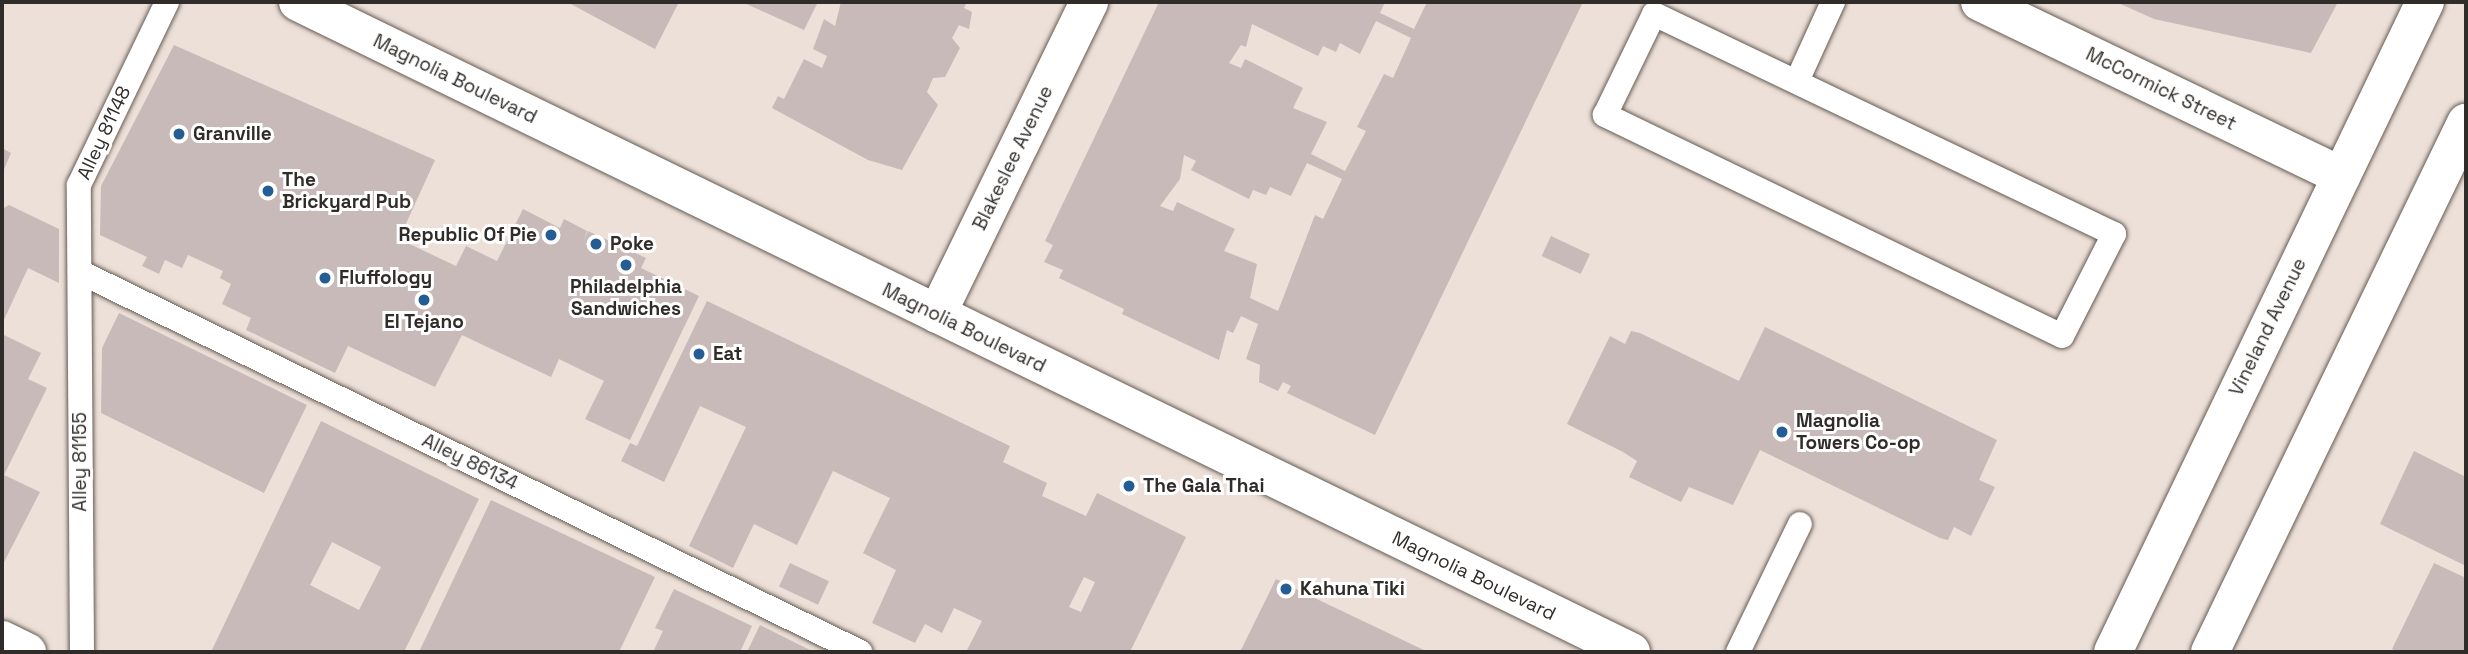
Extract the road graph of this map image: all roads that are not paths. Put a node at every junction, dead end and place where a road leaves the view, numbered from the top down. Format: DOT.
graph roads {
  1 [pos="167,2"];
  2 [pos="298,2"];
  3 [pos="1088,2"];
  4 [pos="1833,2"];
  5 [pos="1980,2"];
  6 [pos="2425,2"];
  7 [pos="1797,81"];
  8 [pos="2466,122"];
  9 [pos="2341,176"];
  10 [pos="80,272"];
  11 [pos="937,314"];
  12 [pos="1800,524"];
  13 [pos="2,640"];
  14 [pos="27,652"];
  15 [pos="82,652"];
  16 [pos="860,652"];
  17 [pos="1631,652"];
  18 [pos="1738,652"];
  19 [pos="2113,652"];
  20 [pos="2210,652"];
  1 -- 10 [label="lane, Alley 81148"];
  2 -- 11 [label="main road, Magnolia Boulevard"];
  3 -- 11 [label="main road, Blakeslee Avenue"];
  4 -- 7 [label="lane"];
  5 -- 9 [label="main road, McCormick Street"];
  6 -- 9 [label="main road, Vineland Avenue"];
  7 -- 7 [label="lane"];
  8 -- 20 [label="main road"];
  9 -- 19 [label="main road, Vineland Avenue"];
  10 -- 15 [label="lane, Alley 81155"];
  10 -- 16 [label="lane, Alley 86134"];
  11 -- 17 [label="main road, Magnolia Boulevard"];
  12 -- 18 [label="lane"];
  13 -- 14 [label="main road"];
}
